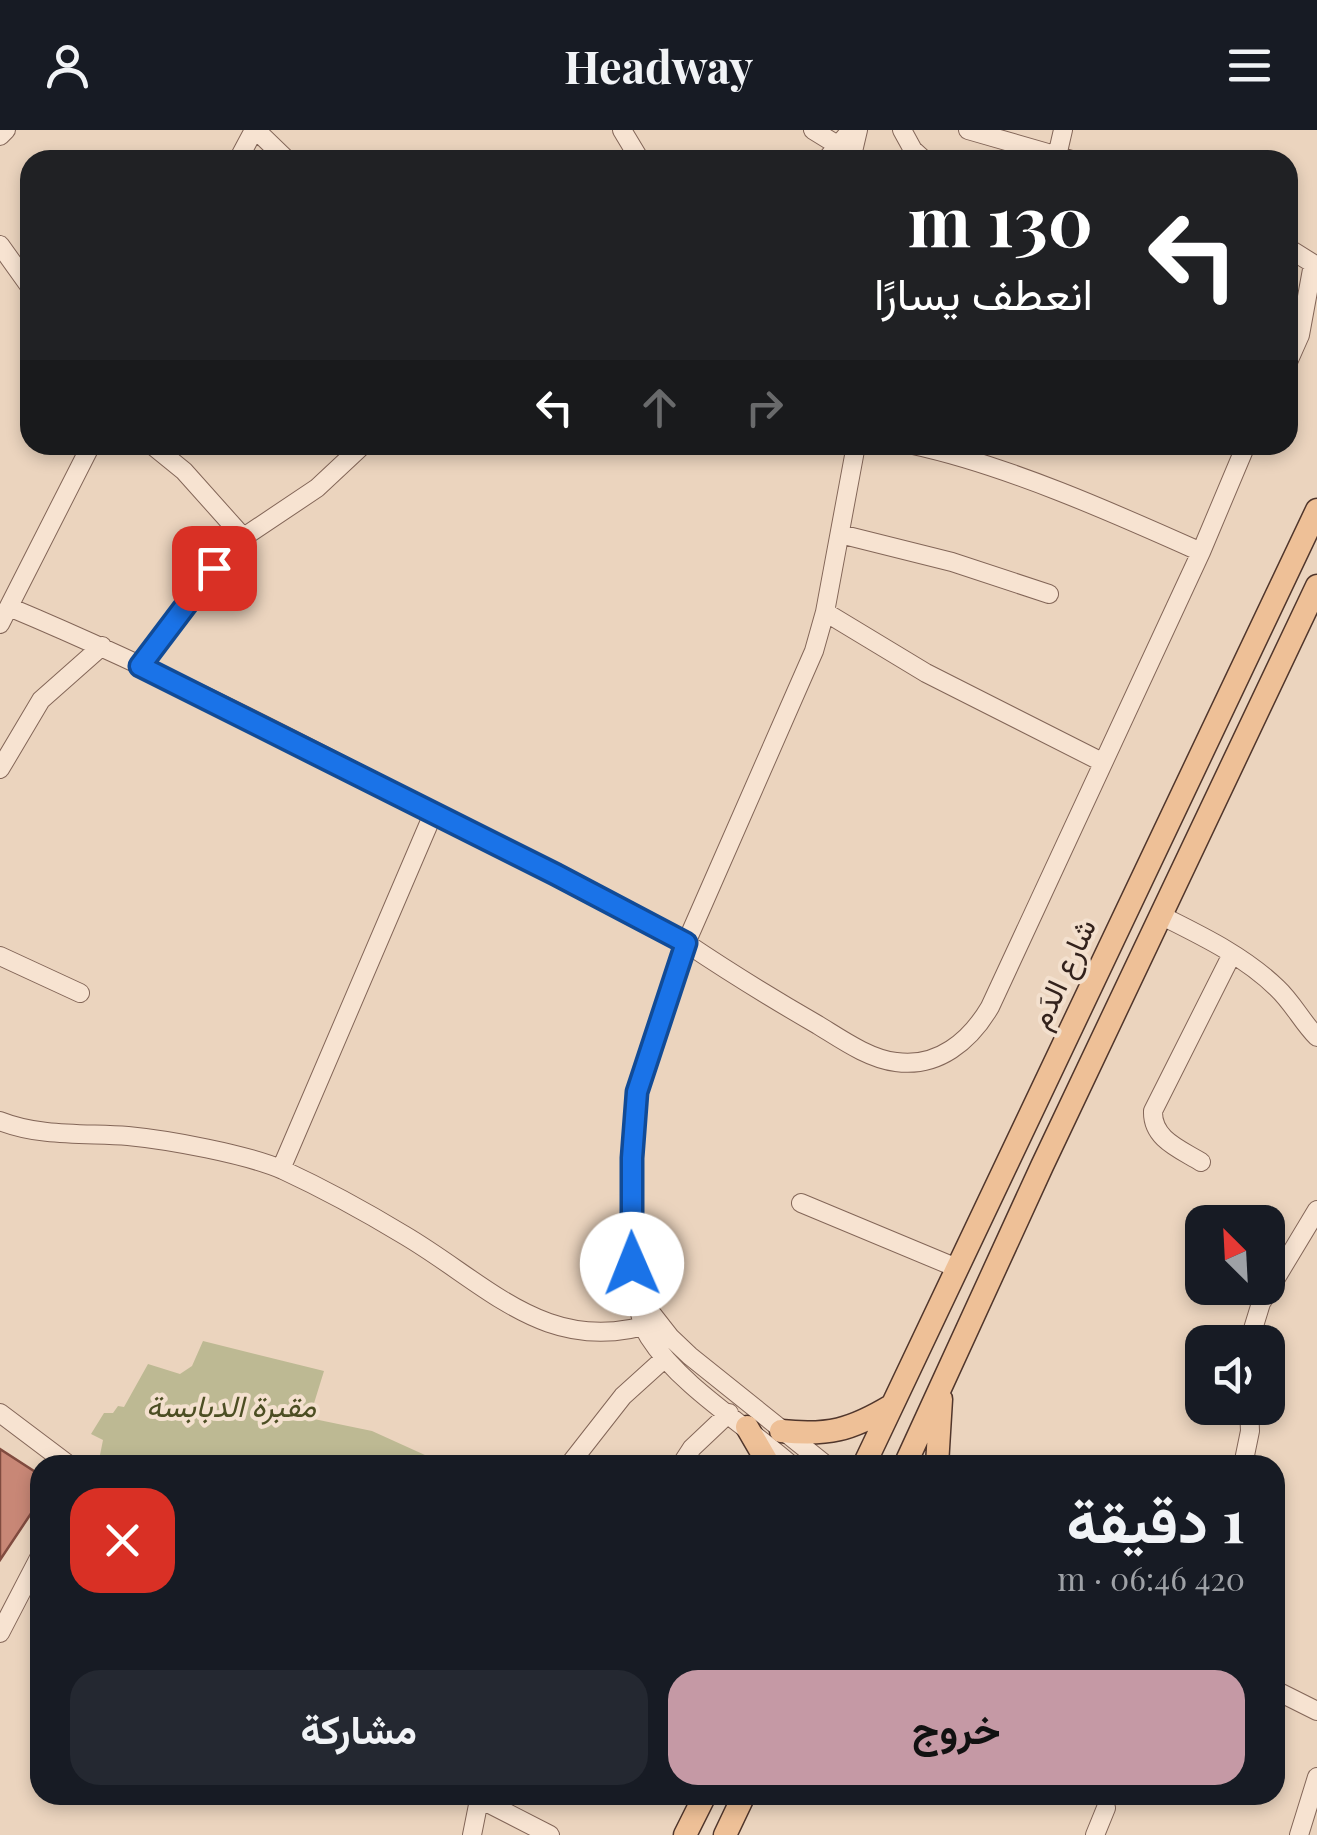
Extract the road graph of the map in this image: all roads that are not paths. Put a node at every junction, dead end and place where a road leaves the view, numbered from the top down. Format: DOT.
graph roads {
  1 [pos="6,130"];
  2 [pos="255,130"];
  3 [pos="814,130"];
  4 [pos="968,130"];
  5 [pos="0,136"];
  6 [pos="998,139"];
  7 [pos="276,150"];
  8 [pos="834,150"];
  9 [pos="997,150"];
  10 [pos="1037,150"];
  11 [pos="0,246"];
  12 [pos="1315,265"];
  13 [pos="20,273"];
  14 [pos="1298,340"];
  15 [pos="86,455"];
  16 [pos="164,455"];
  17 [pos="352,455"];
  18 [pos="854,455"];
  19 [pos="958,455"];
  20 [pos="1242,455"];
  21 [pos="1317,510"];
  22 [pos="840,534"];
  23 [pos="243,536"];
  24 [pos="1201,552"];
  25 [pos="1317,586"];
  26 [pos="1049,594"];
  27 [pos="825,612"];
  28 [pos="4,615"];
  29 [pos="102,646"];
  30 [pos="140,666"];
  31 [pos="1102,762"];
  32 [pos="0,769"];
  33 [pos="433,814"];
  34 [pos="1162,916"];
  35 [pos="686,943"];
  36 [pos="1232,954"];
  37 [pos="0,956"];
  38 [pos="80,993"];
  39 [pos="1317,1037"];
  40 [pos="0,1121"];
  41 [pos="1202,1162"];
  42 [pos="281,1169"];
  43 [pos="801,1202"];
  44 [pos="1317,1210"];
  45 [pos="956,1268"];
  46 [pos="650,1325"];
  47 [pos="1254,1325"];
  48 [pos="665,1358"];
  49 [pos="942,1381"];
  50 [pos="891,1406"];
  51 [pos="0,1413"];
  52 [pos="738,1420"];
  53 [pos="1250,1425"];
  54 [pos="781,1431"];
  55 [pos="56,1455"];
  56 [pos="577,1455"];
  57 [pos="687,1455"];
  58 [pos="761,1455"];
  59 [pos="779,1455"];
  60 [pos="813,1455"];
  61 [pos="869,1455"];
  62 [pos="909,1455"];
  63 [pos="938,1455"];
  64 [pos="1245,1455"];
  65 [pos="30,1575"];
  66 [pos="0,1632"];
  67 [pos="1285,1695"];
  68 [pos="1317,1710"];
  69 [pos="1317,1777"];
  70 [pos="477,1805"];
  71 [pos="495,1805"];
  72 [pos="700,1805"];
  73 [pos="739,1805"];
  74 [pos="1106,1808"];
  75 [pos="472,1835"];
  76 [pos="550,1835"];
  77 [pos="685,1835"];
  78 [pos="725,1835"];
  79 [pos="1096,1835"];
  80 [pos="1299,1835"];
  1 -- 5 [label="street"];
  2 -- 7 [label="street"];
  3 -- 8 [label="street"];
  4 -- 6 [label="street"];
  6 -- 9 [label="street"];
  6 -- 10 [label="street"];
  11 -- 13 [label="street"];
  12 -- 14 [label="street"];
  15 -- 28 [label="street"];
  16 -- 23 [label="street"];
  17 -- 23 [label="street"];
  18 -- 22 [label="street"];
  19 -- 24 [label="street"];
  20 -- 24 [label="street"];
  21 -- 45 [label="main road, شارع الدَم"];
  22 -- 26 [label="street"];
  22 -- 27 [label="street"];
  23 -- 30 [label="street"];
  24 -- 31 [label="street"];
  25 -- 34 [label="main road"];
  27 -- 31 [label="street"];
  27 -- 35 [label="street"];
  28 -- 29 [label="street"];
  29 -- 30 [label="street"];
  29 -- 32 [label="street"];
  30 -- 33 [label="street"];
  31 -- 35 [label="street"];
  33 -- 35 [label="street"];
  33 -- 42 [label="street"];
  34 -- 36 [label="street"];
  34 -- 49 [label="main road"];
  35 -- 46 [label="street"];
  36 -- 39 [label="street"];
  36 -- 41 [label="street"];
  37 -- 38 [label="street"];
  40 -- 42 [label="street"];
  42 -- 46 [label="street"];
  43 -- 45 [label="street"];
  44 -- 47 [label="street"];
  45 -- 50 [label="main road, شارع الدَم"];
  46 -- 48 [label="street"];
  46 -- 54 [label="street"];
  48 -- 52 [label="street"];
  48 -- 56 [label="street"];
  49 -- 62 [label="main road"];
  49 -- 63 [label="main road"];
  50 -- 54 [label="main road"];
  50 -- 61 [label="main road, شارع الدَم"];
  51 -- 55 [label="street"];
  52 -- 57 [label="street"];
  52 -- 58 [label="main road"];
  52 -- 59 [label="street"];
  53 -- 64 [label="street"];
  54 -- 60 [label="street"];
  65 -- 66 [label="street"];
  67 -- 68 [label="street"];
  69 -- 80 [label="street"];
  70 -- 75 [label="street"];
  71 -- 76 [label="street"];
  72 -- 77 [label="main road"];
  73 -- 78 [label="main road"];
  74 -- 79 [label="street"];
}
